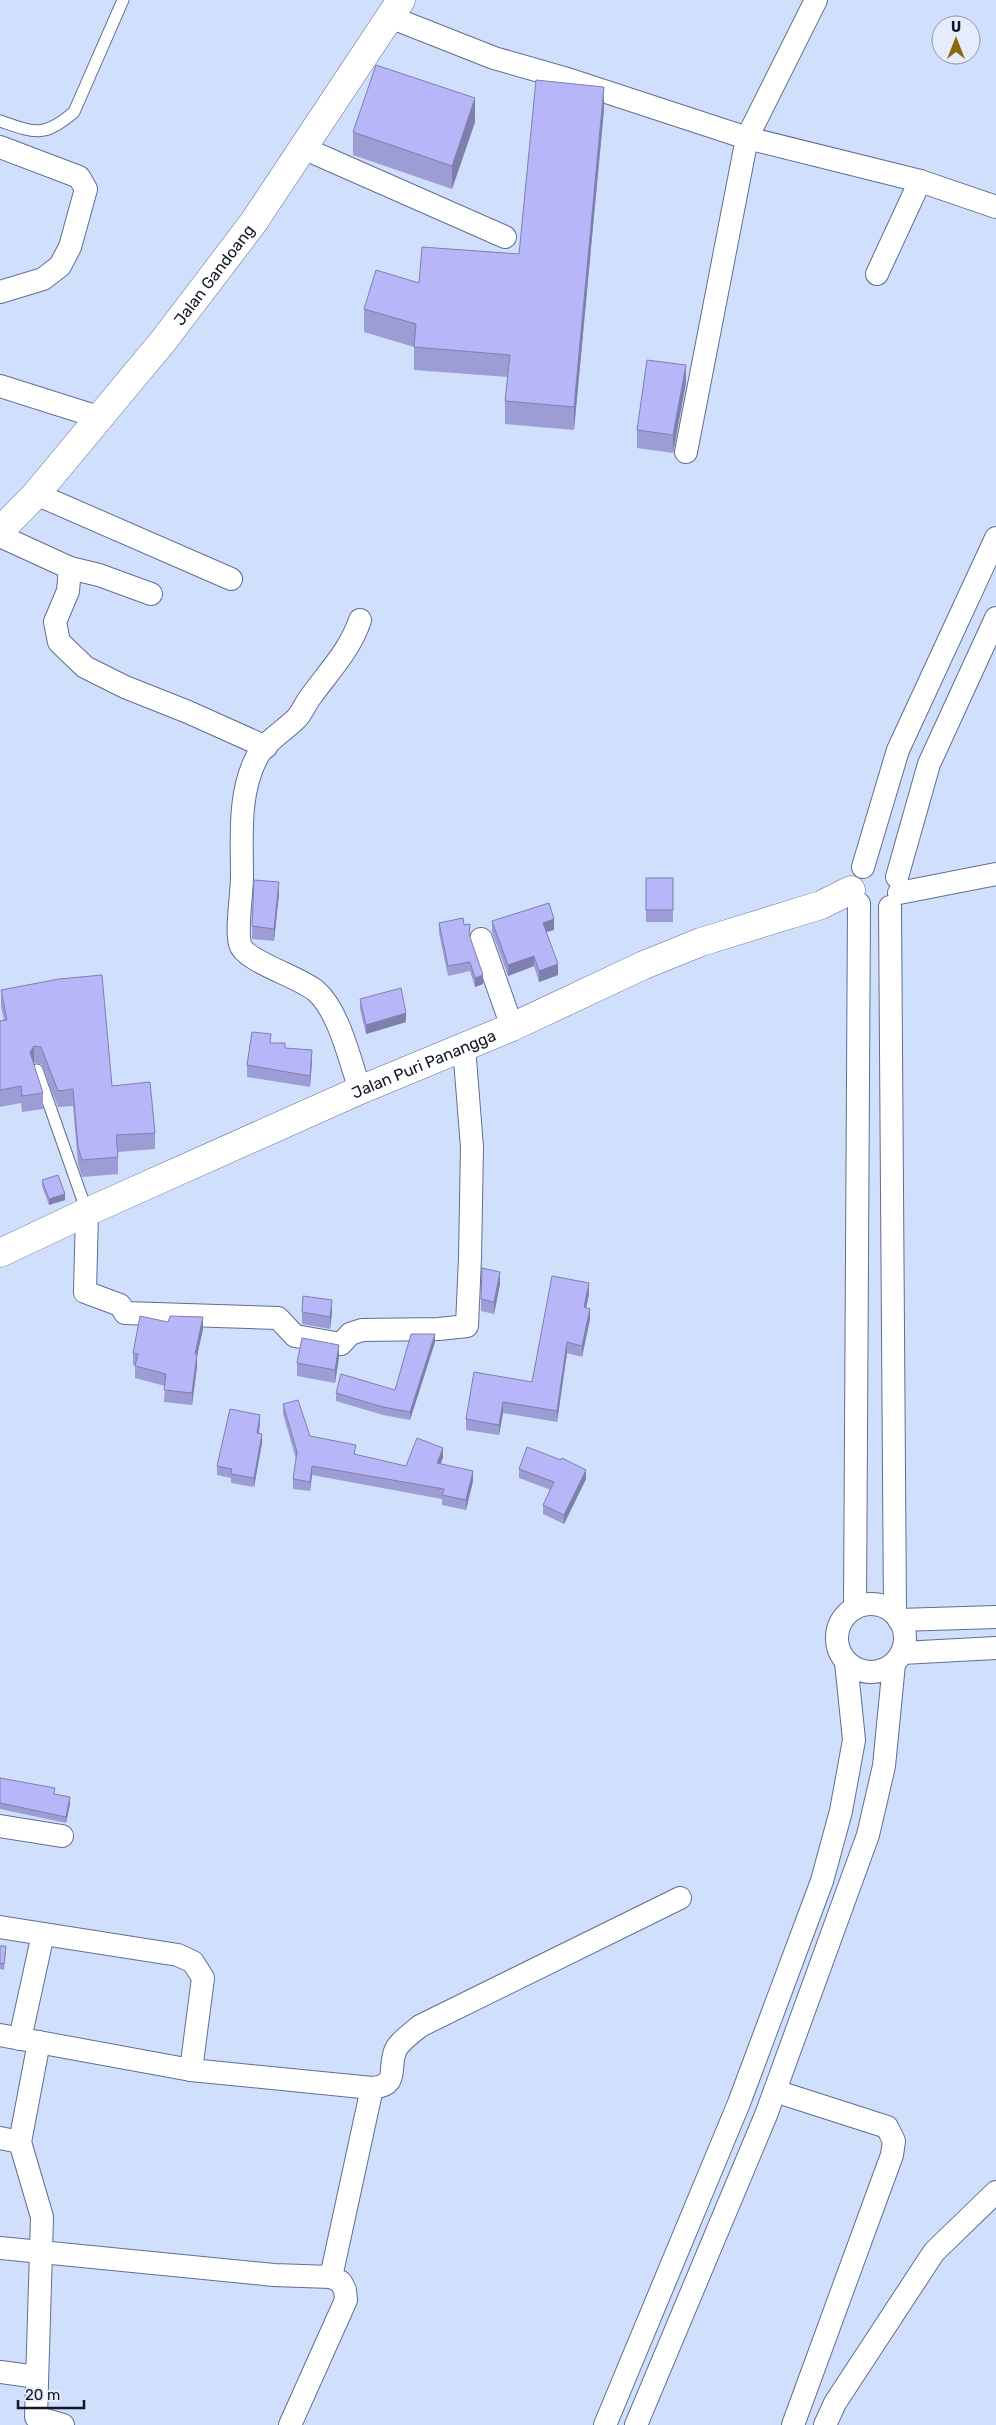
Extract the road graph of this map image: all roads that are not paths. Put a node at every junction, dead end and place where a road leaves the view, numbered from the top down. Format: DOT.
graph roads {
  1 [pos="123,0"];
  2 [pos="816,0"];
  3 [pos="396,9"];
  4 [pos="0,120"];
  5 [pos="747,138"];
  6 [pos="0,147"];
  7 [pos="303,148"];
  8 [pos="920,181"];
  9 [pos="996,207"];
  10 [pos="505,237"];
  11 [pos="877,274"];
  12 [pos="0,292"];
  13 [pos="0,386"];
  14 [pos="98,417"];
  15 [pos="686,452"];
  16 [pos="36,494"];
  17 [pos="0,531"];
  18 [pos="0,536"];
  19 [pos="996,538"];
  20 [pos="70,568"];
  21 [pos="230,579"];
  22 [pos="151,594"];
  23 [pos="996,618"];
  24 [pos="360,620"];
  25 [pos="266,748"];
  26 [pos="996,874"];
  27 [pos="858,887"];
  28 [pos="895,892"];
  29 [pos="481,939"];
  30 [pos="512,1027"];
  31 [pos="464,1047"];
  32 [pos="37,1070"];
  33 [pos="360,1090"];
  34 [pos="87,1212"];
  35 [pos="0,1253"];
  36 [pos="854,1608"];
  37 [pos="897,1617"];
  38 [pos="996,1617"];
  39 [pos="996,1648"];
  40 [pos="898,1658"];
  41 [pos="846,1662"];
  42 [pos="0,1826"];
  43 [pos="62,1836"];
  44 [pos="680,1898"];
  45 [pos="0,1927"];
  46 [pos="43,1934"];
  47 [pos="20,2039"];
  48 [pos="191,2070"];
  49 [pos="372,2088"];
  50 [pos="775,2091"];
  51 [pos="738,2103"];
  52 [pos="766,2115"];
  53 [pos="10,2140"];
  54 [pos="996,2192"];
  55 [pos="0,2248"];
  56 [pos="42,2251"];
  57 [pos="330,2278"];
  58 [pos="0,2372"];
  59 [pos="37,2377"];
  60 [pos="35,2421"];
  61 [pos="63,2425"];
  62 [pos="290,2425"];
  63 [pos="605,2425"];
  64 [pos="636,2425"];
  65 [pos="793,2425"];
  66 [pos="826,2425"];
  1 -- 4 [label="lane"];
  2 -- 5 [label="street"];
  3 -- 5 [label="street"];
  3 -- 7 [label="street, Jalan Gandoang"];
  5 -- 8 [label="street"];
  5 -- 15 [label="street"];
  6 -- 12 [label="street"];
  7 -- 10 [label="street"];
  7 -- 14 [label="street, Jalan Gandoang"];
  8 -- 9 [label="street"];
  8 -- 11 [label="street"];
  13 -- 14 [label="street"];
  14 -- 16 [label="street, Jalan Gandoang"];
  16 -- 17 [label="street, Jalan Gandoang"];
  16 -- 21 [label="street"];
  18 -- 20 [label="street"];
  19 -- 27 [label="street"];
  20 -- 22 [label="street"];
  20 -- 25 [label="street"];
  23 -- 28 [label="street"];
  24 -- 25 [label="street"];
  25 -- 33 [label="street"];
  26 -- 28 [label="street"];
  27 -- 28 [label="street"];
  27 -- 28 [label="street"];
  27 -- 30 [label="street, Jalan Puri Panangga"];
  27 -- 36 [label="street"];
  28 -- 37 [label="street"];
  29 -- 30 [label="street"];
  30 -- 31 [label="street, Jalan Puri Panangga"];
  31 -- 33 [label="street, Jalan Puri Panangga"];
  31 -- 34 [label="street"];
  32 -- 34 [label="lane"];
  33 -- 34 [label="street, Jalan Puri Panangga"];
  34 -- 35 [label="street, Jalan Puri Panangga"];
  36 -- 37 [label="street"];
  36 -- 41 [label="street"];
  37 -- 38 [label="street"];
  37 -- 40 [label="street"];
  39 -- 40 [label="street"];
  40 -- 41 [label="street"];
  40 -- 50 [label="street"];
  41 -- 51 [label="street"];
  42 -- 43 [label="street"];
  44 -- 49 [label="street"];
  45 -- 46 [label="street"];
  46 -- 47 [label="street"];
  46 -- 48 [label="street"];
  47 -- 48 [label="street"];
  47 -- 53 [label="street"];
  48 -- 49 [label="street"];
  49 -- 57 [label="street"];
  50 -- 52 [label="street"];
  50 -- 65 [label="street"];
  51 -- 52 [label="street"];
  51 -- 63 [label="street"];
  52 -- 64 [label="street"];
  53 -- 56 [label="street"];
  54 -- 66 [label="street"];
  55 -- 56 [label="street"];
  56 -- 57 [label="street"];
  56 -- 59 [label="street"];
  57 -- 62 [label="street"];
  58 -- 59 [label="street"];
  59 -- 60 [label="street"];
  60 -- 61 [label="street"];
}
